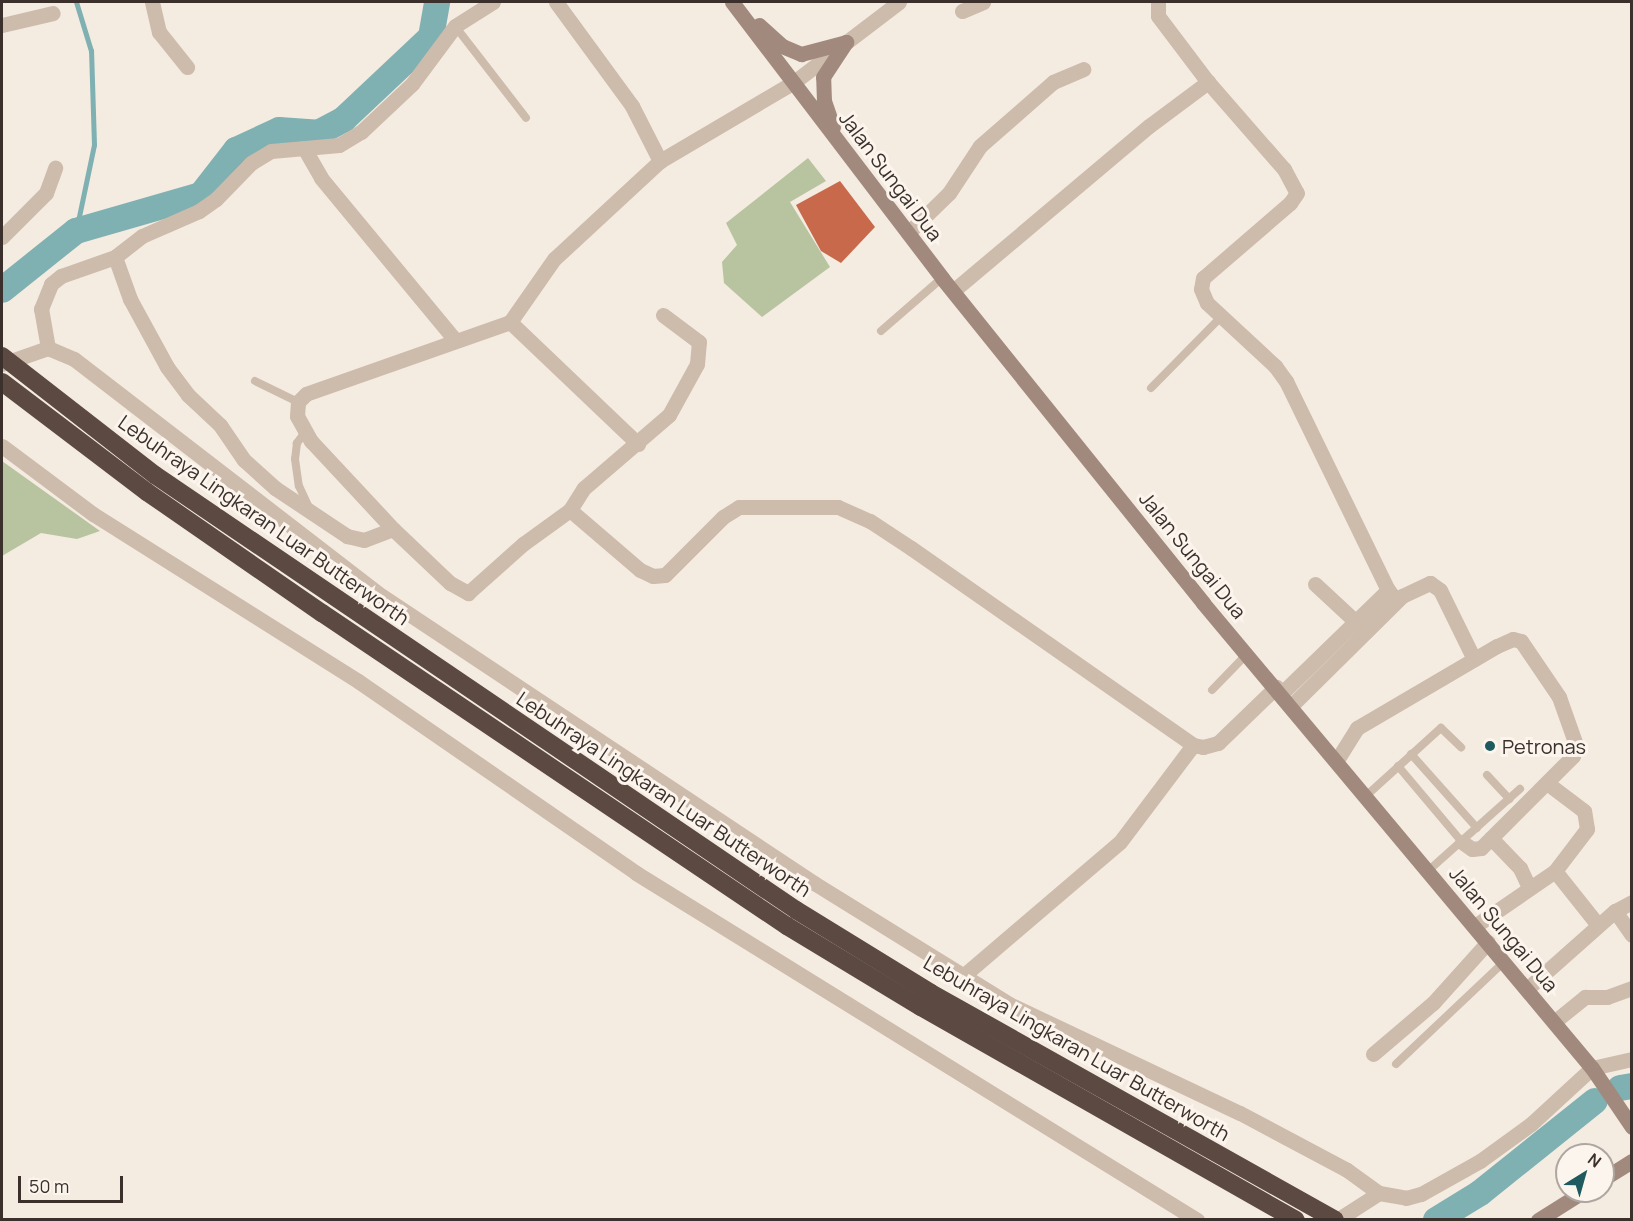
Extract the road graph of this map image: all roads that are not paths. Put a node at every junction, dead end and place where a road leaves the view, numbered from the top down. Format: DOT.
graph roads {
  1 [pos="152,2"];
  2 [pos="493,2"];
  3 [pos="556,2"];
  4 [pos="899,2"];
  5 [pos="983,2"];
  6 [pos="1158,2"];
  7 [pos="736,6"];
  8 [pos="962,11"];
  9 [pos="53,13"];
  10 [pos="2,25"];
  11 [pos="455,26"];
  12 [pos="846,42"];
  13 [pos="187,67"];
  14 [pos="1083,69"];
  15 [pos="794,82"];
  16 [pos="1208,82"];
  17 [pos="526,118"];
  18 [pos="838,141"];
  19 [pos="304,148"];
  20 [pos="660,161"];
  21 [pos="55,168"];
  22 [pos="908,233"];
  23 [pos="2,237"];
  24 [pos="115,257"];
  25 [pos="942,278"];
  26 [pos="953,291"];
  27 [pos="663,315"];
  28 [pos="1221,317"];
  29 [pos="510,322"];
  30 [pos="881,331"];
  31 [pos="455,340"];
  32 [pos="48,348"];
  33 [pos="2,356"];
  34 [pos="2,364"];
  35 [pos="255,381"];
  36 [pos="2,382"];
  37 [pos="1151,388"];
  38 [pos="298,402"];
  39 [pos="305,432"];
  40 [pos="638,444"];
  41 [pos="2,446"];
  42 [pos="570,510"];
  43 [pos="311,511"];
  44 [pos="393,529"];
  45 [pos="1315,584"];
  46 [pos="1392,595"];
  47 [pos="1355,621"];
  48 [pos="1247,654"];
  49 [pos="1474,659"];
  50 [pos="1212,690"];
  51 [pos="1283,695"];
  52 [pos="1193,745"];
  53 [pos="1461,747"];
  54 [pos="1411,754"];
  55 [pos="1337,760"];
  56 [pos="1398,766"];
  57 [pos="1487,775"];
  58 [pos="1547,783"];
  59 [pos="1520,789"];
  60 [pos="1367,795"];
  61 [pos="1509,799"];
  62 [pos="1477,828"];
  63 [pos="1491,838"];
  64 [pos="1462,842"];
  65 [pos="1429,870"];
  66 [pos="1555,871"];
  67 [pos="1528,885"];
  68 [pos="1632,902"];
  69 [pos="1615,911"];
  70 [pos="791,918"];
  71 [pos="1598,925"];
  72 [pos="1474,926"];
  73 [pos="1632,935"];
  74 [pos="1488,942"];
  75 [pos="1504,962"];
  76 [pos="963,976"];
  77 [pos="1632,988"];
  78 [pos="1527,989"];
  79 [pos="1554,1022"];
  80 [pos="1373,1054"];
  81 [pos="1632,1059"];
  82 [pos="1396,1064"];
  83 [pos="1592,1068"];
  84 [pos="1632,1127"];
  85 [pos="1632,1161"];
  86 [pos="1615,1172"];
  87 [pos="1379,1193"];
  88 [pos="1565,1203"];
  89 [pos="1197,1220"];
  90 [pos="1296,1220"];
  91 [pos="1336,1220"];
  92 [pos="1538,1220"];
  1 -- 13 [label="street"];
  2 -- 11 [label="street"];
  3 -- 20 [label="street"];
  4 -- 12 [label="street"];
  5 -- 8 [label="street"];
  6 -- 16 [label="street"];
  7 -- 12 [label="main road"];
  7 -- 15 [label="main road, Jalan Sungai Dua"];
  9 -- 10 [label="street"];
  11 -- 17 [label="lane"];
  11 -- 19 [label="street"];
  12 -- 15 [label="street"];
  12 -- 18 [label="main road"];
  14 -- 22 [label="street"];
  15 -- 18 [label="main road, Jalan Sungai Dua"];
  15 -- 20 [label="street"];
  16 -- 26 [label="street"];
  16 -- 28 [label="street"];
  18 -- 22 [label="main road, Jalan Sungai Dua"];
  19 -- 24 [label="street"];
  19 -- 31 [label="street"];
  20 -- 29 [label="street"];
  21 -- 23 [label="street"];
  22 -- 25 [label="main road, Jalan Sungai Dua"];
  24 -- 32 [label="street"];
  24 -- 43 [label="street"];
  25 -- 26 [label="main road, Jalan Sungai Dua"];
  25 -- 30 [label="lane"];
  26 -- 48 [label="main road, Jalan Sungai Dua"];
  27 -- 40 [label="street"];
  28 -- 37 [label="lane"];
  28 -- 46 [label="street"];
  29 -- 31 [label="street"];
  29 -- 40 [label="street"];
  31 -- 38 [label="street"];
  32 -- 34 [label="street"];
  32 -- 76 [label="street"];
  33 -- 70 [label="highway, Lebuhraya Lingkaran Luar Butterworth, bridge"];
  35 -- 38 [label="lane"];
  36 -- 70 [label="highway, Lebuhraya Lingkaran Luar Butterworth"];
  38 -- 39 [label="street"];
  39 -- 43 [label="lane"];
  39 -- 44 [label="street"];
  40 -- 42 [label="street"];
  41 -- 89 [label="street"];
  42 -- 44 [label="street"];
  42 -- 52 [label="street"];
  43 -- 44 [label="street"];
  45 -- 47 [label="street"];
  46 -- 47 [label="street"];
  46 -- 49 [label="street"];
  46 -- 51 [label="street"];
  47 -- 51 [label="street"];
  48 -- 50 [label="lane"];
  48 -- 51 [label="main road, Jalan Sungai Dua"];
  49 -- 55 [label="street"];
  49 -- 58 [label="street"];
  51 -- 52 [label="street"];
  51 -- 55 [label="main road, Jalan Sungai Dua"];
  52 -- 76 [label="street"];
  53 -- 54 [label="lane"];
  54 -- 56 [label="lane"];
  54 -- 62 [label="lane"];
  55 -- 60 [label="main road, Jalan Sungai Dua"];
  56 -- 60 [label="lane"];
  56 -- 64 [label="lane"];
  57 -- 61 [label="lane"];
  58 -- 63 [label="street"];
  58 -- 66 [label="street"];
  59 -- 61 [label="lane"];
  60 -- 65 [label="main road, Jalan Sungai Dua"];
  61 -- 62 [label="lane"];
  62 -- 64 [label="lane"];
  63 -- 64 [label="street"];
  63 -- 67 [label="street"];
  64 -- 65 [label="lane"];
  65 -- 72 [label="main road, Jalan Sungai Dua"];
  66 -- 67 [label="street"];
  66 -- 71 [label="street"];
  67 -- 72 [label="street"];
  68 -- 69 [label="street"];
  69 -- 71 [label="street"];
  69 -- 73 [label="street"];
  70 -- 90 [label="highway, Lebuhraya Lingkaran Luar Butterworth"];
  70 -- 91 [label="highway, Lebuhraya Lingkaran Luar Butterworth"];
  71 -- 78 [label="street"];
  72 -- 74 [label="main road, Jalan Sungai Dua"];
  74 -- 75 [label="main road, Jalan Sungai Dua"];
  74 -- 80 [label="street"];
  75 -- 78 [label="main road, Jalan Sungai Dua"];
  75 -- 82 [label="lane"];
  76 -- 87 [label="street"];
  77 -- 79 [label="street"];
  78 -- 79 [label="main road, Jalan Sungai Dua"];
  79 -- 83 [label="main road, Jalan Sungai Dua"];
  81 -- 83 [label="street"];
  83 -- 84 [label="main road, Jalan Sungai Dua"];
  83 -- 87 [label="street"];
  85 -- 86 [label="main road"];
  87 -- 91 [label="street"];
  88 -- 92 [label="main road"];
}
